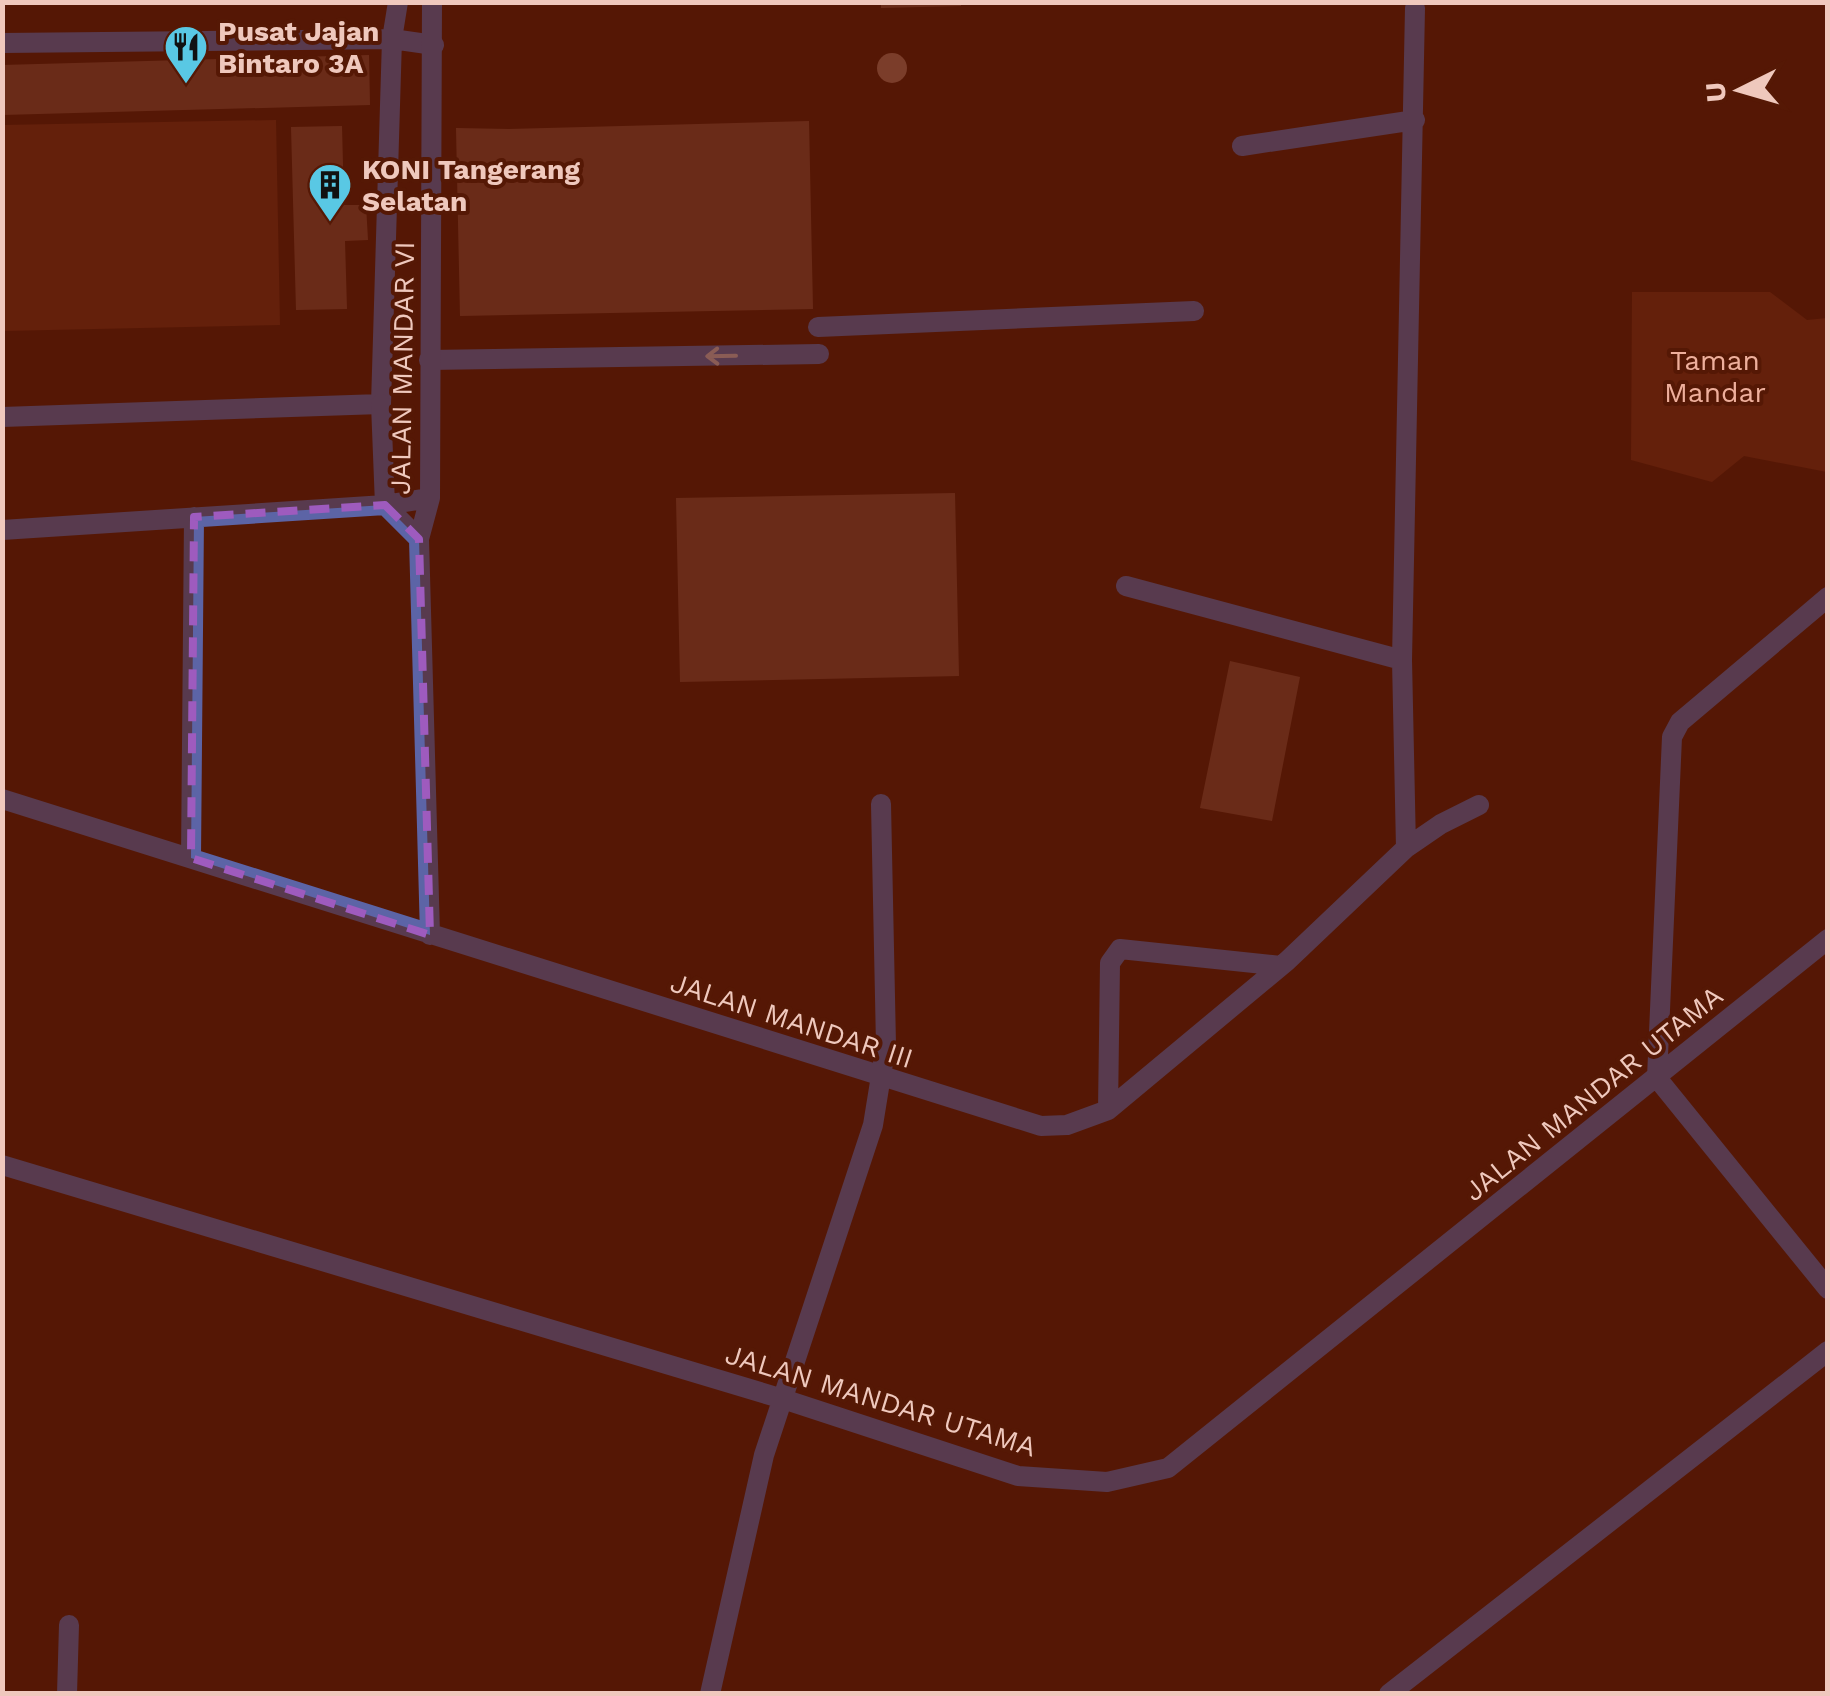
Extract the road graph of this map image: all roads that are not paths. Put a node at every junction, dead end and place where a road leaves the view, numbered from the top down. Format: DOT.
graph roads {
  1 [pos="398,2"];
  2 [pos="428,8"];
  3 [pos="1415,8"];
  4 [pos="392,39"];
  5 [pos="2,43"];
  6 [pos="434,45"];
  7 [pos="1414,120"];
  8 [pos="1242,146"];
  9 [pos="1194,311"];
  10 [pos="818,327"];
  11 [pos="819,354"];
  12 [pos="429,360"];
  13 [pos="381,404"];
  14 [pos="2,417"];
  15 [pos="430,498"];
  16 [pos="385,505"];
  17 [pos="194,518"];
  18 [pos="2,530"];
  19 [pos="419,539"];
  20 [pos="1126,586"];
  21 [pos="1828,597"];
  22 [pos="1402,660"];
  23 [pos="2,799"];
  24 [pos="880,804"];
  25 [pos="1479,806"];
  26 [pos="1406,848"];
  27 [pos="191,858"];
  28 [pos="430,935"];
  29 [pos="1828,939"];
  30 [pos="1282,966"];
  31 [pos="882,1078"];
  32 [pos="1658,1078"];
  33 [pos="1108,1110"];
  34 [pos="2,1165"];
  35 [pos="1828,1289"];
  36 [pos="1828,1351"];
  37 [pos="782,1399"];
  38 [pos="69,1625"];
  39 [pos="67,1694"];
  40 [pos="710,1694"];
  41 [pos="1389,1694"];
  1 -- 4 [label="street, JALAN MANDAR VI"];
  2 -- 6 [label="street, JALAN MANDAR VI"];
  3 -- 7 [label="street"];
  4 -- 5 [label="street"];
  4 -- 6 [label="street"];
  4 -- 13 [label="street, JALAN MANDAR VI"];
  6 -- 12 [label="street, JALAN MANDAR VI"];
  7 -- 8 [label="street"];
  7 -- 22 [label="street"];
  9 -- 10 [label="street"];
  11 -- 12 [label="street, one-way"];
  12 -- 15 [label="street, JALAN MANDAR VI"];
  13 -- 14 [label="street"];
  13 -- 16 [label="street, JALAN MANDAR VI"];
  15 -- 16 [label="street"];
  15 -- 19 [label="street, JALAN MANDAR VI"];
  16 -- 17 [label="street"];
  16 -- 19 [label="street, JALAN MANDAR VI"];
  17 -- 18 [label="street"];
  17 -- 27 [label="street"];
  19 -- 28 [label="street, JALAN MANDAR VI"];
  20 -- 22 [label="street"];
  21 -- 32 [label="street"];
  22 -- 26 [label="street"];
  23 -- 27 [label="street, JALAN MANDAR III"];
  24 -- 31 [label="street"];
  25 -- 26 [label="street, JALAN MANDAR III"];
  26 -- 30 [label="street, JALAN MANDAR III"];
  27 -- 28 [label="street, JALAN MANDAR III"];
  28 -- 31 [label="street, JALAN MANDAR III"];
  29 -- 32 [label="street, JALAN MANDAR UTAMA"];
  30 -- 33 [label="street, JALAN MANDAR III"];
  30 -- 33 [label="street"];
  31 -- 33 [label="street, JALAN MANDAR III"];
  31 -- 37 [label="street"];
  32 -- 35 [label="street"];
  32 -- 37 [label="street, JALAN MANDAR UTAMA"];
  34 -- 37 [label="street, JALAN MANDAR UTAMA"];
  36 -- 41 [label="street"];
  37 -- 40 [label="street"];
  38 -- 39 [label="street"];
}
